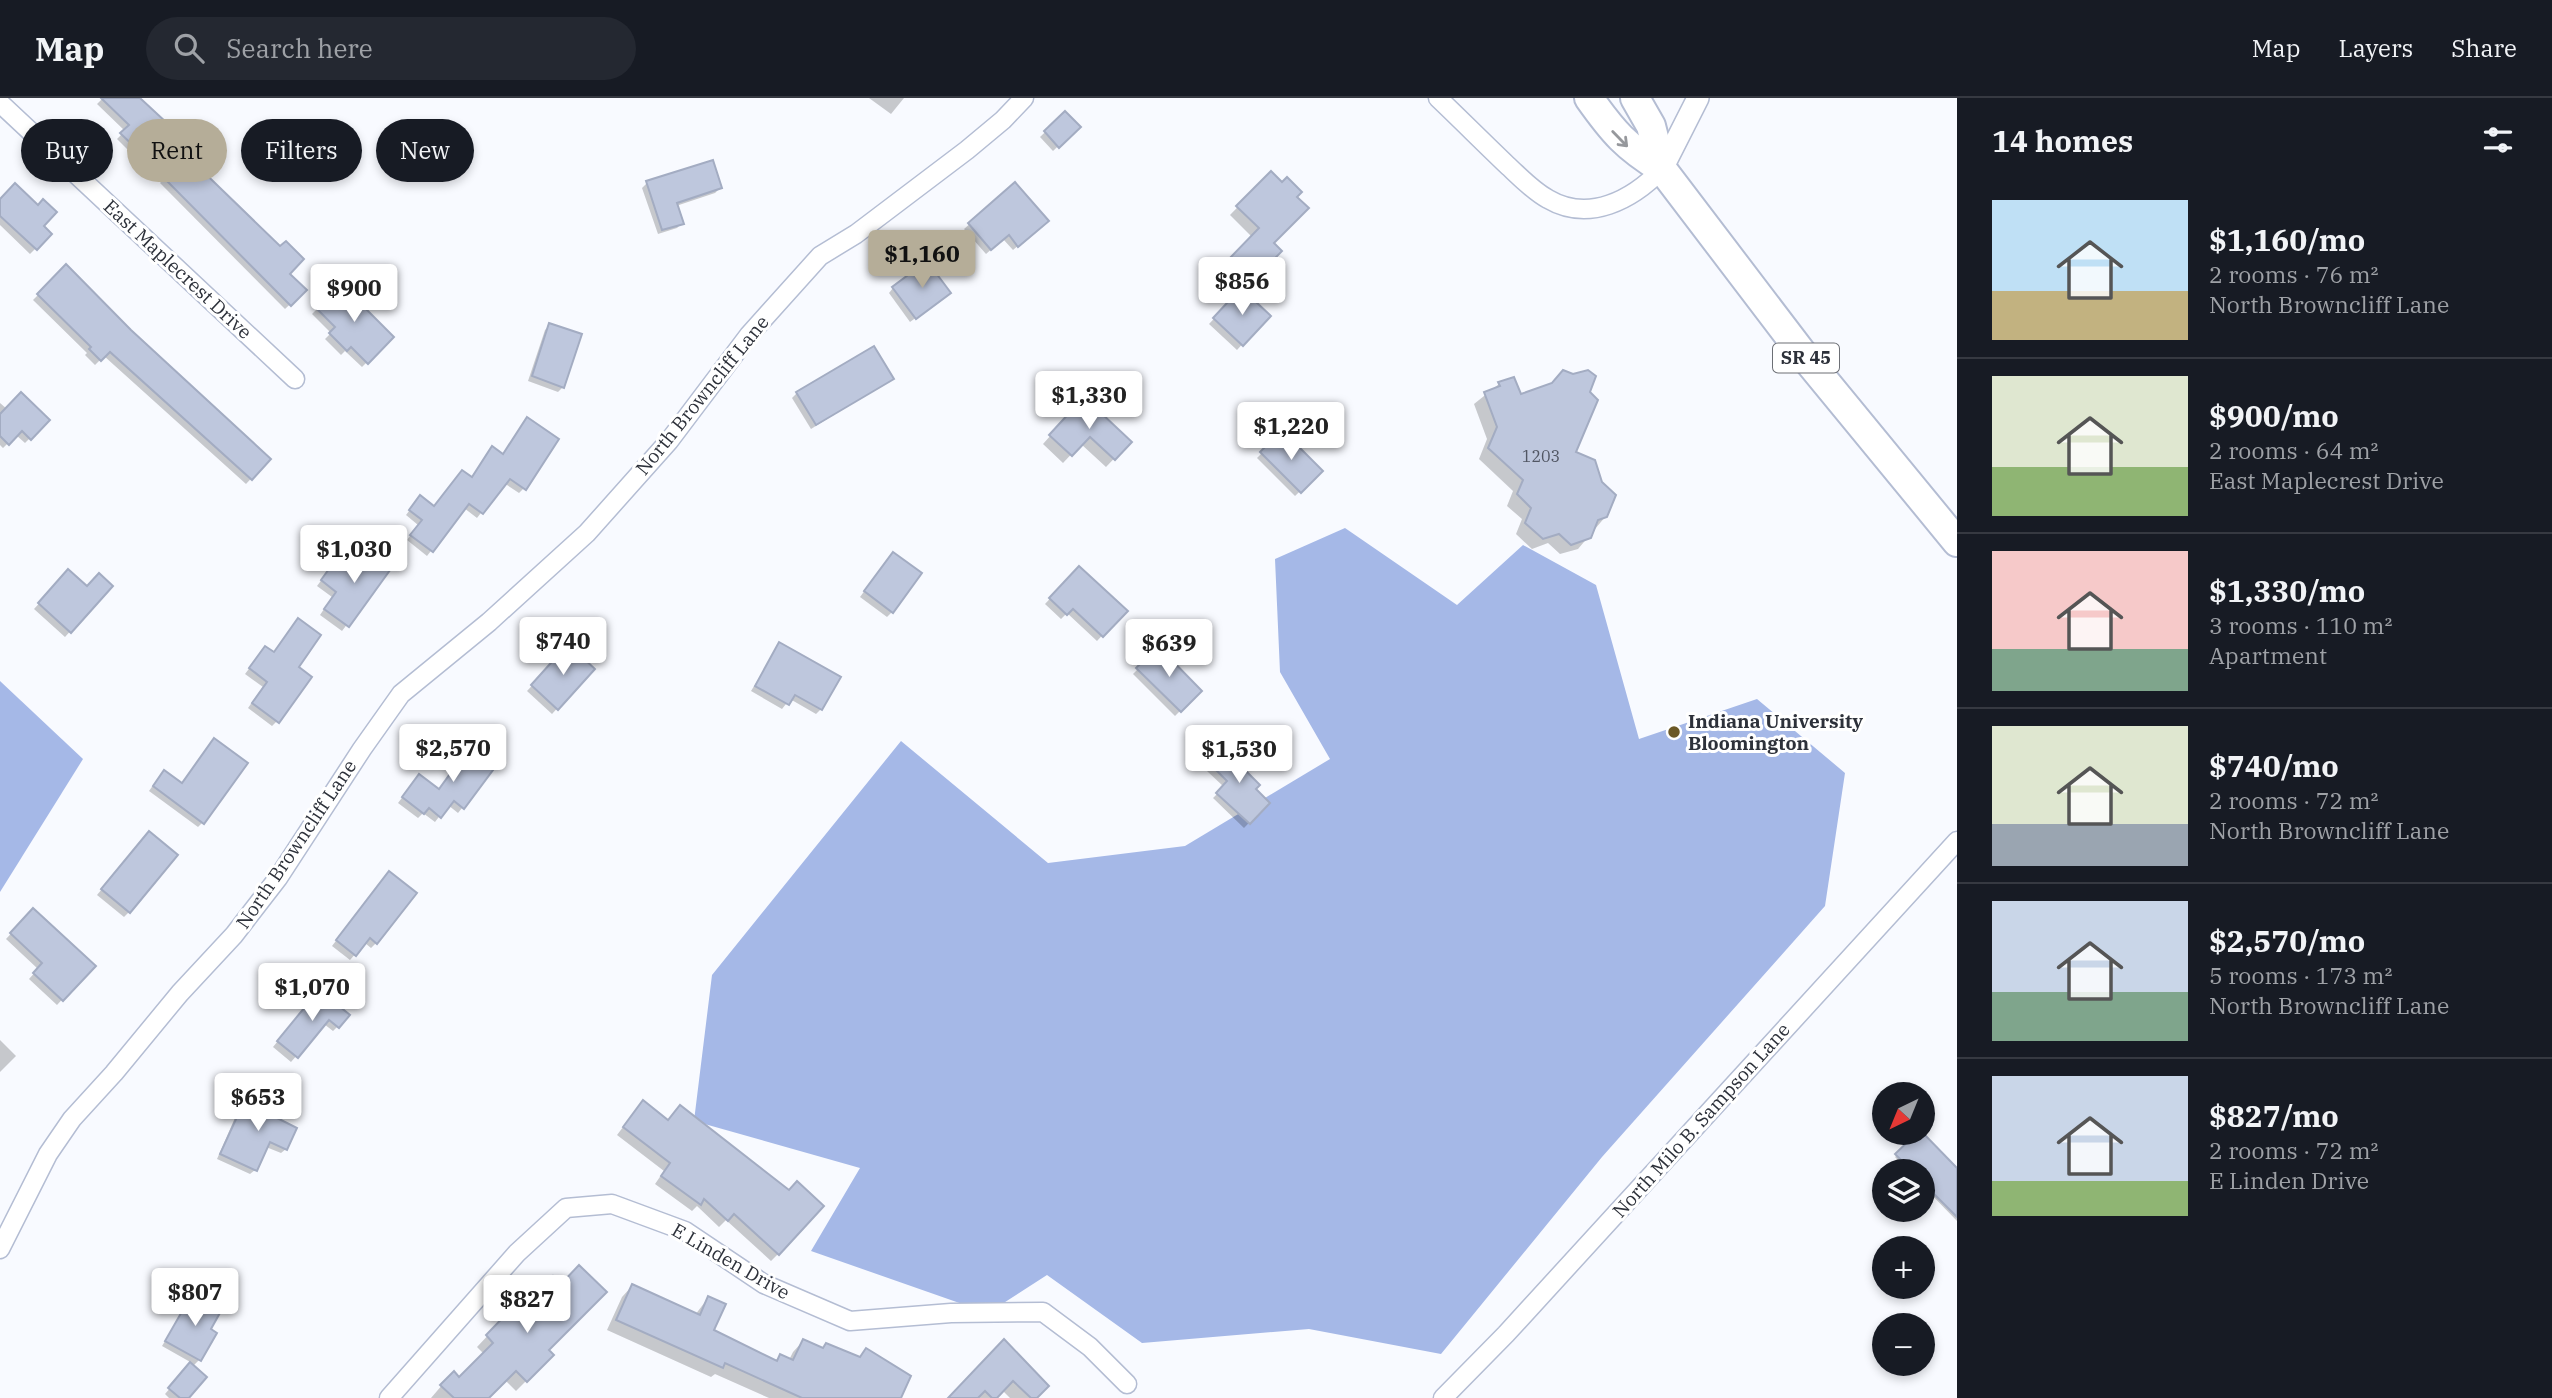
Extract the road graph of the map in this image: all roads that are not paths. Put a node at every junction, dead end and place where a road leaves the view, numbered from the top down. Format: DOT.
graph roads {
  1 [pos="1024,98"];
  2 [pos="1438,98"];
  3 [pos="1589,98"];
  4 [pos="1635,98"];
  5 [pos="1698,98"];
  6 [pos="0,103"];
  7 [pos="1662,169"];
  8 [pos="295,379"];
  9 [pos="1957,542"];
  10 [pos="1957,841"];
  11 [pos="0,1249"];
  12 [pos="1127,1384"];
  13 [pos="389,1398"];
  14 [pos="1443,1398"];
  1 -- 11 [label="street, North Browncliff Lane"];
  2 -- 7 [label="street"];
  3 -- 7 [label="highway, SR 45, one-way"];
  4 -- 7 [label="highway, SR 45"];
  5 -- 7 [label="street"];
  6 -- 8 [label="street, East Maplecrest Drive"];
  7 -- 9 [label="highway, SR 45"];
  10 -- 14 [label="street, North Milo B. Sampson Lane"];
  12 -- 13 [label="street, E Linden Drive"];
}
